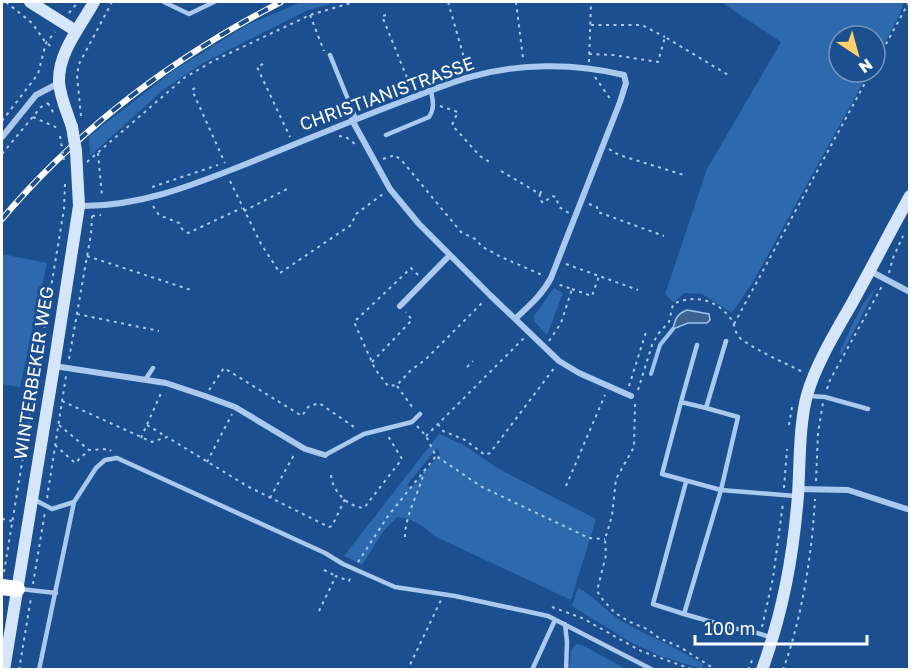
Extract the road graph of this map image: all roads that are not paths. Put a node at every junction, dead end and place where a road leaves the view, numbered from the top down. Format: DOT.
graph roads {
  1 [pos="30,2"];
  2 [pos="94,2"];
  3 [pos="164,2"];
  4 [pos="214,2"];
  5 [pos="76,31"];
  6 [pos="330,56"];
  7 [pos="59,83"];
  8 [pos="431,91"];
  9 [pos="354,120"];
  10 [pos="386,135"];
  11 [pos="2,137"];
  12 [pos="909,196"];
  13 [pos="79,206"];
  14 [pos="450,255"];
  15 [pos="870,270"];
  16 [pos="909,291"];
  17 [pos="400,306"];
  18 [pos="515,319"];
  19 [pos="726,341"];
  20 [pos="697,345"];
  21 [pos="54,366"];
  22 [pos="153,368"];
  23 [pos="145,380"];
  24 [pos="629,395"];
  25 [pos="807,396"];
  26 [pos="681,402"];
  27 [pos="706,408"];
  28 [pos="868,409"];
  29 [pos="420,414"];
  30 [pos="325,454"];
  31 [pos="686,482"];
  32 [pos="721,490"];
  33 [pos="798,493"];
  34 [pos="32,498"];
  35 [pos="74,502"];
  36 [pos="909,510"];
  37 [pos="9,588"];
  38 [pos="56,593"];
  39 [pos="684,614"];
  40 [pos="555,620"];
  41 [pos="565,624"];
  42 [pos="773,638"];
  43 [pos="3,669"];
  44 [pos="39,669"];
  45 [pos="532,669"];
  46 [pos="566,669"];
  47 [pos="652,669"];
  48 [pos="762,669"];
  1 -- 5 [label="street"];
  2 -- 5 [label="street"];
  3 -- 4 [label="lane"];
  5 -- 7 [label="street"];
  6 -- 9 [label="lane"];
  7 -- 11 [label="street"];
  7 -- 13 [label="street, WINTERBEKER WEG, bridge"];
  8 -- 9 [label="street, CHRISTIANISTRASSE"];
  8 -- 10 [label="lane"];
  8 -- 18 [label="street, CHRISTIANISTRASSE"];
  9 -- 13 [label="street, CHRISTIANISTRASSE"];
  9 -- 14 [label="street"];
  12 -- 15 [label="street"];
  13 -- 21 [label="street, WINTERBEKER WEG"];
  14 -- 17 [label="street"];
  14 -- 18 [label="street"];
  15 -- 16 [label="street"];
  15 -- 25 [label="street"];
  18 -- 24 [label="street"];
  19 -- 27 [label="lane"];
  20 -- 26 [label="lane"];
  21 -- 23 [label="street"];
  21 -- 34 [label="street, WINTERBEKER WEG"];
  22 -- 23 [label="lane"];
  23 -- 30 [label="street"];
  25 -- 28 [label="lane"];
  25 -- 33 [label="street"];
  26 -- 27 [label="lane"];
  26 -- 31 [label="lane"];
  27 -- 32 [label="lane"];
  29 -- 30 [label="lane"];
  31 -- 32 [label="lane"];
  31 -- 39 [label="lane"];
  32 -- 33 [label="lane"];
  32 -- 39 [label="lane"];
  33 -- 36 [label="street"];
  33 -- 42 [label="street"];
  34 -- 35 [label="lane"];
  34 -- 37 [label="street, WINTERBEKER WEG"];
  35 -- 38 [label="lane"];
  35 -- 40 [label="lane"];
  37 -- 38 [label="lane"];
  37 -- 43 [label="street, WINTERBEKER WEG"];
  38 -- 44 [label="lane"];
  39 -- 42 [label="lane"];
  40 -- 41 [label="lane"];
  40 -- 45 [label="lane"];
  41 -- 46 [label="lane"];
  41 -- 47 [label="lane"];
  42 -- 48 [label="street"];
}
